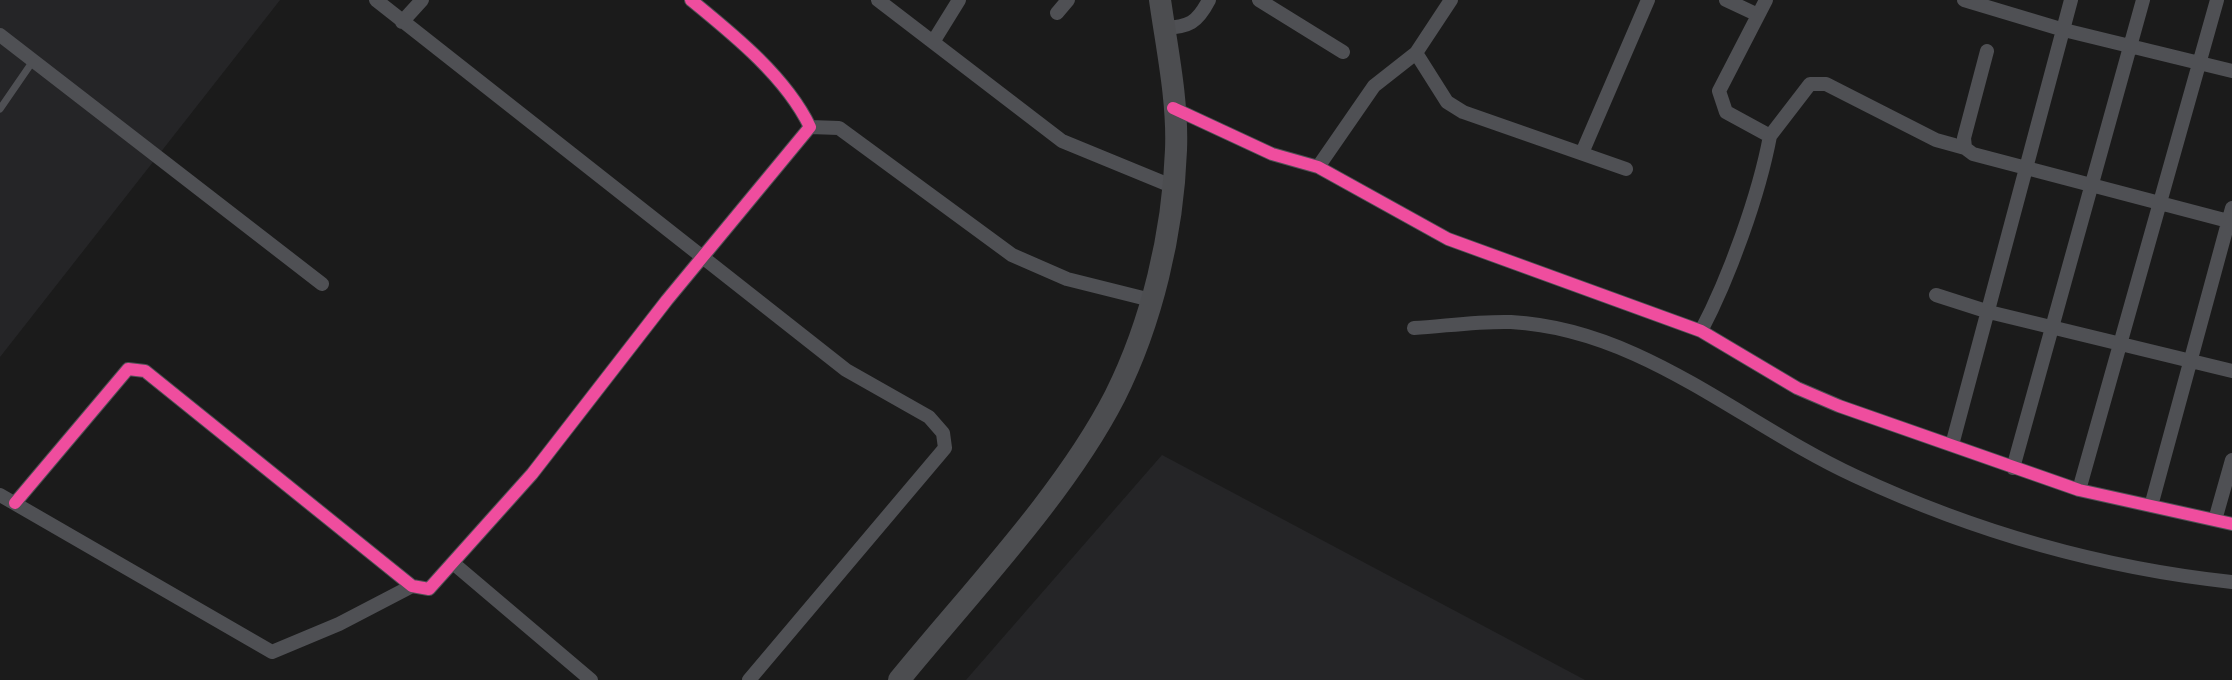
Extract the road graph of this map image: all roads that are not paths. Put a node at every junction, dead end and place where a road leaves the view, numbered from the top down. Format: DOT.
graph roads {
  1 [pos="376,0"];
  2 [pos="422,0"];
  3 [pos="691,0"];
  4 [pos="878,0"];
  5 [pos="959,0"];
  6 [pos="1068,0"];
  7 [pos="1160,0"];
  8 [pos="1209,0"];
  9 [pos="1259,0"];
  10 [pos="1451,0"];
  11 [pos="1648,0"];
  12 [pos="1726,0"];
  13 [pos="1766,0"];
  14 [pos="1964,0"];
  15 [pos="2071,0"];
  16 [pos="2143,0"];
  17 [pos="2217,0"];
  18 [pos="2000,5"];
  19 [pos="1057,13"];
  20 [pos="1758,15"];
  21 [pos="402,22"];
  22 [pos="1164,28"];
  23 [pos="2064,30"];
  24 [pos="0,35"];
  25 [pos="933,42"];
  26 [pos="2132,45"];
  27 [pos="1987,51"];
  28 [pos="1343,52"];
  29 [pos="1416,53"];
  30 [pos="33,60"];
  31 [pos="2200,62"];
  32 [pos="2232,71"];
  33 [pos="1173,108"];
  34 [pos="0,109"];
  35 [pos="810,127"];
  36 [pos="1770,136"];
  37 [pos="1965,148"];
  38 [pos="1582,153"];
  39 [pos="1318,167"];
  40 [pos="1626,169"];
  41 [pos="2027,169"];
  42 [pos="2092,186"];
  43 [pos="1174,187"];
  44 [pos="2160,203"];
  45 [pos="2231,217"];
  46 [pos="702,257"];
  47 [pos="322,284"];
  48 [pos="1936,295"];
  49 [pos="1151,300"];
  50 [pos="1989,312"];
  51 [pos="2054,326"];
  52 [pos="1414,328"];
  53 [pos="1701,331"];
  54 [pos="2122,344"];
  55 [pos="2188,363"];
  56 [pos="2232,371"];
  57 [pos="1952,445"];
  58 [pos="2232,460"];
  59 [pos="2013,468"];
  60 [pos="2079,490"];
  61 [pos="0,495"];
  62 [pos="15,503"];
  63 [pos="2151,506"];
  64 [pos="2215,520"];
  65 [pos="2232,524"];
  66 [pos="453,563"];
  67 [pos="2232,582"];
  68 [pos="412,586"];
  69 [pos="591,680"];
  70 [pos="749,680"];
  71 [pos="899,680"];
  1 -- 21 [label="street"];
  2 -- 21 [label="street"];
  3 -- 35 [label="street"];
  4 -- 25 [label="street"];
  5 -- 25 [label="street"];
  6 -- 19 [label="street"];
  7 -- 22 [label="main road"];
  8 -- 22 [label="street"];
  9 -- 28 [label="street"];
  10 -- 29 [label="street"];
  11 -- 38 [label="street"];
  12 -- 20 [label="street"];
  13 -- 20 [label="street"];
  14 -- 18 [label="street"];
  15 -- 23 [label="street"];
  16 -- 26 [label="street"];
  17 -- 31 [label="street"];
  18 -- 23 [label="street"];
  20 -- 36 [label="street"];
  21 -- 46 [label="street"];
  22 -- 33 [label="main road"];
  23 -- 26 [label="street"];
  23 -- 41 [label="street"];
  24 -- 30 [label="street"];
  25 -- 43 [label="street"];
  26 -- 31 [label="street"];
  26 -- 42 [label="street"];
  27 -- 37 [label="street"];
  29 -- 38 [label="street"];
  29 -- 39 [label="street"];
  30 -- 34 [label="lane"];
  30 -- 47 [label="street"];
  31 -- 32 [label="street"];
  31 -- 44 [label="street"];
  33 -- 39 [label="street"];
  33 -- 43 [label="main road"];
  35 -- 46 [label="street"];
  35 -- 49 [label="street"];
  36 -- 37 [label="street"];
  36 -- 53 [label="street"];
  37 -- 41 [label="street"];
  38 -- 40 [label="street"];
  39 -- 53 [label="street"];
  41 -- 42 [label="street"];
  41 -- 50 [label="street"];
  42 -- 44 [label="street"];
  42 -- 51 [label="street"];
  43 -- 49 [label="main road"];
  44 -- 45 [label="street"];
  44 -- 54 [label="street"];
  45 -- 55 [label="street"];
  46 -- 66 [label="street"];
  46 -- 70 [label="street"];
  48 -- 50 [label="street"];
  49 -- 71 [label="main road"];
  50 -- 51 [label="street"];
  50 -- 57 [label="street"];
  51 -- 54 [label="street"];
  51 -- 59 [label="street"];
  52 -- 67 [label="street"];
  53 -- 57 [label="street"];
  54 -- 55 [label="street"];
  54 -- 60 [label="street"];
  55 -- 56 [label="street"];
  55 -- 63 [label="street"];
  57 -- 59 [label="street"];
  58 -- 64 [label="street"];
  59 -- 60 [label="street"];
  60 -- 63 [label="street"];
  61 -- 62 [label="street"];
  62 -- 68 [label="street"];
  62 -- 68 [label="street"];
  63 -- 64 [label="street"];
  64 -- 65 [label="street"];
  66 -- 68 [label="street"];
  66 -- 69 [label="street"];
}
